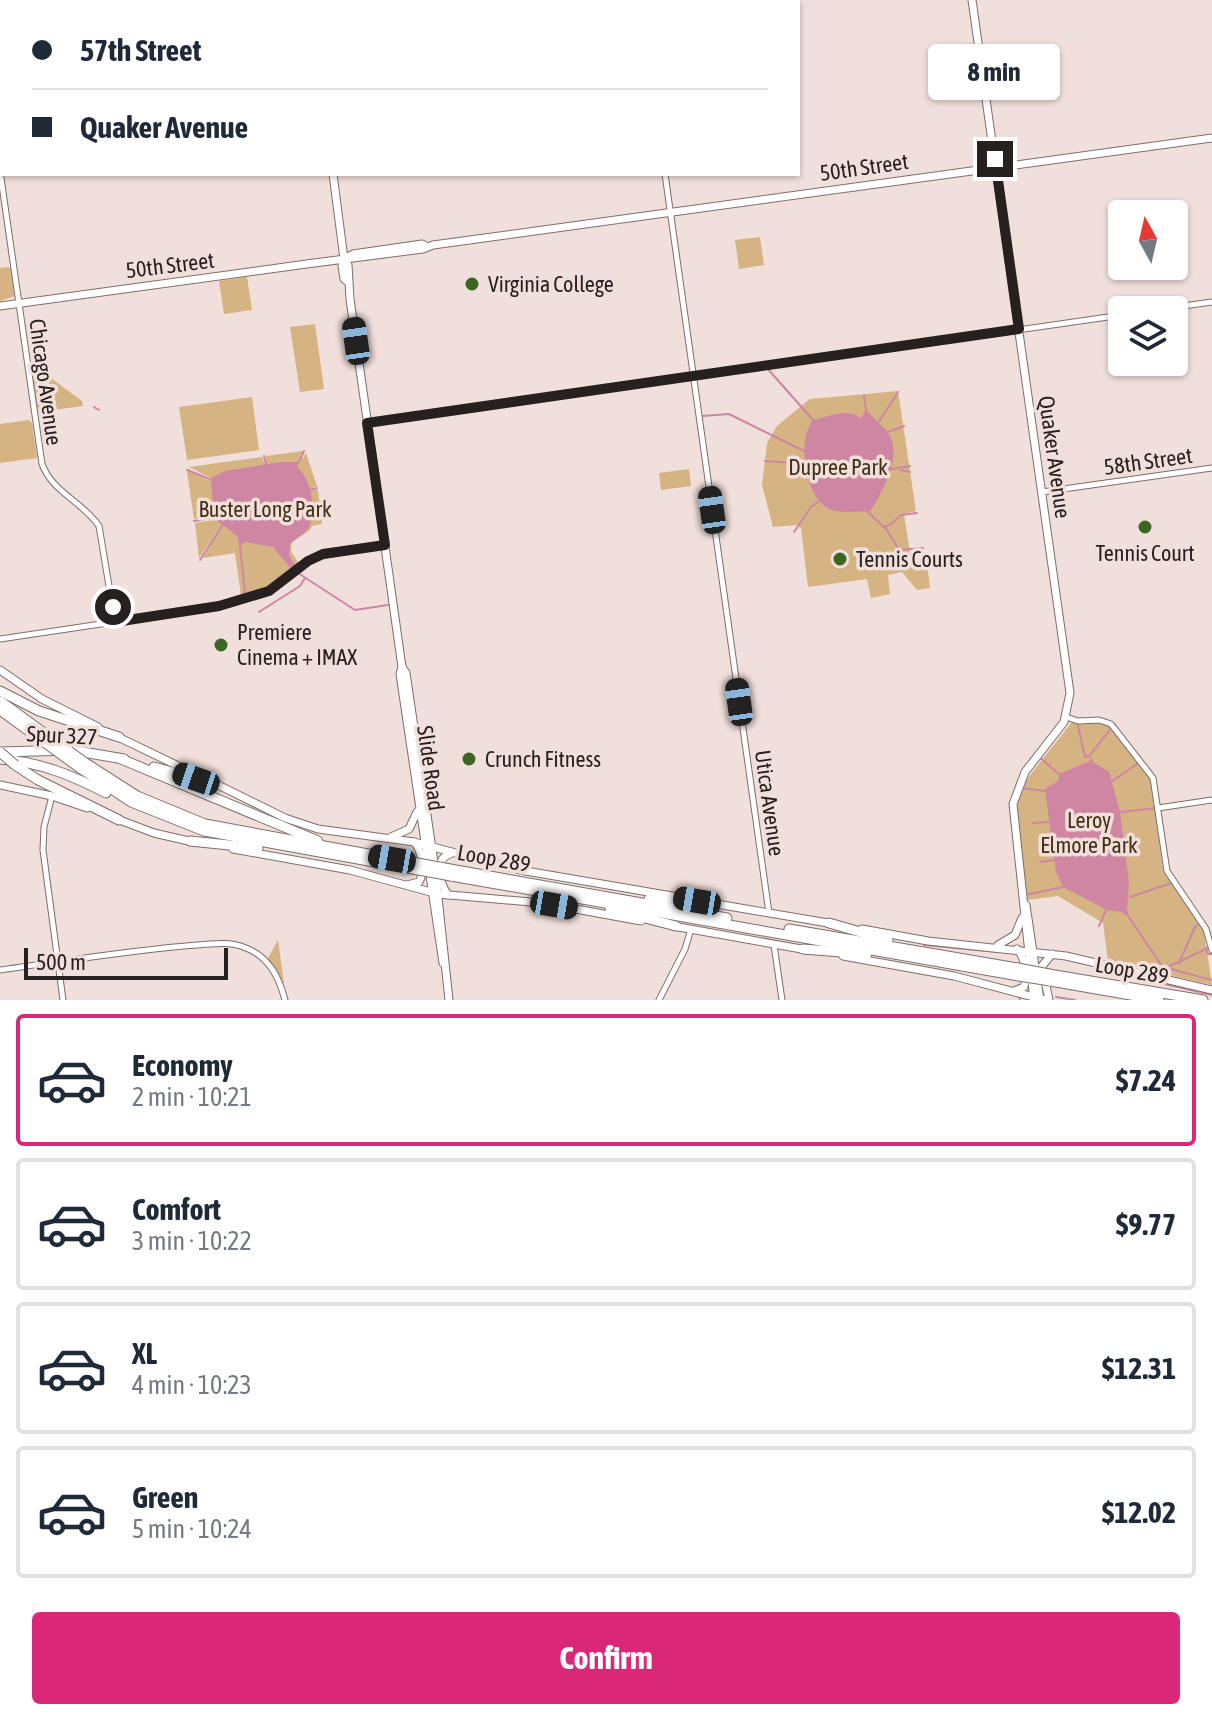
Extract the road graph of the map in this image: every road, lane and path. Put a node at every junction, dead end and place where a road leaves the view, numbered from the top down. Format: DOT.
graph roads {
  1 [pos="972,0"];
  2 [pos="1212,138"];
  3 [pos="996,166"];
  4 [pos="1,176"];
  5 [pos="333,176"];
  6 [pos="665,176"];
  7 [pos="670,212"];
  8 [pos="344,259"];
  9 [pos="1212,302"];
  10 [pos="18,303"];
  11 [pos="1188,305"];
  12 [pos="0,306"];
  13 [pos="1108,317"];
  14 [pos="1019,329"];
  15 [pos="693,376"];
  16 [pos="367,423"];
  17 [pos="1212,468"];
  18 [pos="1042,492"];
  19 [pos="385,545"];
  20 [pos="115,622"];
  21 [pos="0,639"];
  22 [pos="402,667"];
  23 [pos="0,670"];
  24 [pos="0,691"];
  25 [pos="0,701"];
  26 [pos="0,712"];
  27 [pos="1066,717"];
  28 [pos="35,731"];
  29 [pos="119,737"];
  30 [pos="0,752"];
  31 [pos="0,759"];
  32 [pos="121,759"];
  33 [pos="82,765"];
  34 [pos="216,784"];
  35 [pos="0,785"];
  36 [pos="52,796"];
  37 [pos="1212,800"];
  38 [pos="418,802"];
  39 [pos="1158,808"];
  40 [pos="427,816"];
  41 [pos="119,820"];
  42 [pos="178,823"];
  43 [pos="383,839"];
  44 [pos="190,841"];
  45 [pos="414,842"];
  46 [pos="428,845"];
  47 [pos="313,852"];
  48 [pos="454,852"];
  49 [pos="372,855"];
  50 [pos="412,866"];
  51 [pos="450,872"];
  52 [pos="405,885"];
  53 [pos="569,890"];
  54 [pos="434,893"];
  55 [pos="553,894"];
  56 [pos="451,896"];
  57 [pos="697,901"];
  58 [pos="1024,908"];
  59 [pos="769,913"];
  60 [pos="829,923"];
  61 [pos="676,926"];
  62 [pos="691,929"];
  63 [pos="442,930"];
  64 [pos="774,944"];
  65 [pos="989,947"];
  66 [pos="803,949"];
  67 [pos="1017,949"];
  68 [pos="1212,950"];
  69 [pos="1031,951"];
  70 [pos="926,952"];
  71 [pos="1052,954"];
  72 [pos="938,961"];
  73 [pos="58,962"];
  74 [pos="445,969"];
  75 [pos="0,970"];
  76 [pos="1019,972"];
  77 [pos="1050,978"];
  78 [pos="1212,990"];
  79 [pos="1012,992"];
  80 [pos="1040,999"];
  81 [pos="63,1000"];
  82 [pos="285,1000"];
  83 [pos="449,1000"];
  84 [pos="659,1000"];
  85 [pos="782,1000"];
  86 [pos="1159,1000"];
  87 [pos="1203,1000"];
  1 -- 3 [label="main road, Quaker Avenue"];
  2 -- 3 [label="main road, 50th Street"];
  3 -- 7 [label="main road, 50th Street"];
  3 -- 14 [label="main road, Quaker Avenue"];
  4 -- 10 [label="street, Chicago Avenue"];
  5 -- 8 [label="main road, Slide Road"];
  6 -- 7 [label="street, Utica Avenue"];
  7 -- 8 [label="main road, 50th Street"];
  7 -- 15 [label="street, Utica Avenue"];
  8 -- 10 [label="main road, 50th Street"];
  8 -- 16 [label="main road, Slide Road"];
  9 -- 11 [label="street"];
  10 -- 12 [label="main road, 50th Street"];
  10 -- 20 [label="street, Chicago Avenue"];
  13 -- 14 [label="street"];
  14 -- 15 [label="street"];
  14 -- 18 [label="main road, Quaker Avenue"];
  15 -- 16 [label="street"];
  15 -- 59 [label="street, Utica Avenue"];
  16 -- 19 [label="main road, Slide Road"];
  17 -- 18 [label="street, 58th Street"];
  18 -- 27 [label="main road, Quaker Avenue"];
  19 -- 20 [label="street"];
  19 -- 22 [label="main road, Slide Road"];
  20 -- 21 [label="street"];
  22 -- 38 [label="main road, Slide Road"];
  22 -- 40 [label="main road, Slide Road"];
  23 -- 29 [label="main road"];
  24 -- 29 [label="highway"];
  25 -- 28 [label="highway, Loop 289"];
  26 -- 28 [label="highway"];
  27 -- 39 [label="street"];
  27 -- 58 [label="main road"];
  28 -- 33 [label="highway, Loop 289, bridge"];
  29 -- 34 [label="main road"];
  30 -- 32 [label="highway, Spur 327"];
  30 -- 41 [label="highway, bridge"];
  31 -- 42 [label="highway"];
  32 -- 34 [label="highway"];
  32 -- 49 [label="highway"];
  33 -- 42 [label="highway, Loop 289"];
  33 -- 49 [label="highway, Loop 289"];
  34 -- 43 [label="main road"];
  35 -- 36 [label="main road"];
  36 -- 41 [label="main road"];
  36 -- 73 [label="street"];
  37 -- 39 [label="street"];
  38 -- 43 [label="main road"];
  38 -- 46 [label="main road, Slide Road"];
  39 -- 68 [label="street"];
  40 -- 46 [label="main road, Slide Road"];
  40 -- 48 [label="main road"];
  41 -- 44 [label="main road"];
  42 -- 47 [label="highway, Loop 289"];
  43 -- 45 [label="main road"];
  44 -- 47 [label="highway"];
  44 -- 52 [label="main road"];
  45 -- 46 [label="main road"];
  45 -- 52 [label="main road"];
  46 -- 48 [label="main road"];
  46 -- 54 [label="main road, Slide Road"];
  47 -- 50 [label="highway, Loop 289"];
  48 -- 56 [label="main road"];
  48 -- 57 [label="main road"];
  49 -- 50 [label="highway, Loop 289"];
  50 -- 51 [label="highway, Loop 289, bridge"];
  51 -- 53 [label="highway, Loop 289"];
  51 -- 55 [label="highway, Loop 289"];
  52 -- 54 [label="main road"];
  53 -- 57 [label="highway"];
  53 -- 70 [label="highway, Loop 289"];
  54 -- 56 [label="main road"];
  54 -- 63 [label="main road, Slide Road"];
  54 -- 74 [label="main road, Slide Road"];
  55 -- 61 [label="highway"];
  55 -- 72 [label="highway, Loop 289"];
  56 -- 61 [label="main road"];
  56 -- 63 [label="main road"];
  57 -- 59 [label="main road"];
  58 -- 65 [label="main road"];
  58 -- 69 [label="main road"];
  59 -- 60 [label="main road"];
  60 -- 65 [label="main road"];
  60 -- 70 [label="highway"];
  61 -- 62 [label="main road"];
  62 -- 64 [label="main road"];
  62 -- 84 [label="street"];
  63 -- 74 [label="main road, Slide Road"];
  64 -- 66 [label="main road"];
  64 -- 85 [label="street"];
  65 -- 67 [label="main road"];
  66 -- 72 [label="highway"];
  66 -- 79 [label="main road"];
  67 -- 69 [label="main road"];
  67 -- 79 [label="main road"];
  69 -- 71 [label="main road"];
  69 -- 80 [label="main road"];
  70 -- 76 [label="highway, Loop 289"];
  71 -- 78 [label="main road"];
  71 -- 80 [label="main road"];
  72 -- 76 [label="highway, Loop 289"];
  73 -- 75 [label="street"];
  73 -- 81 [label="street"];
  73 -- 82 [label="street"];
  74 -- 83 [label="main road, Slide Road"];
  76 -- 77 [label="highway, Loop 289, bridge"];
  77 -- 86 [label="highway, Loop 289"];
  77 -- 87 [label="highway, Loop 289"];
  79 -- 80 [label="main road"];
}
